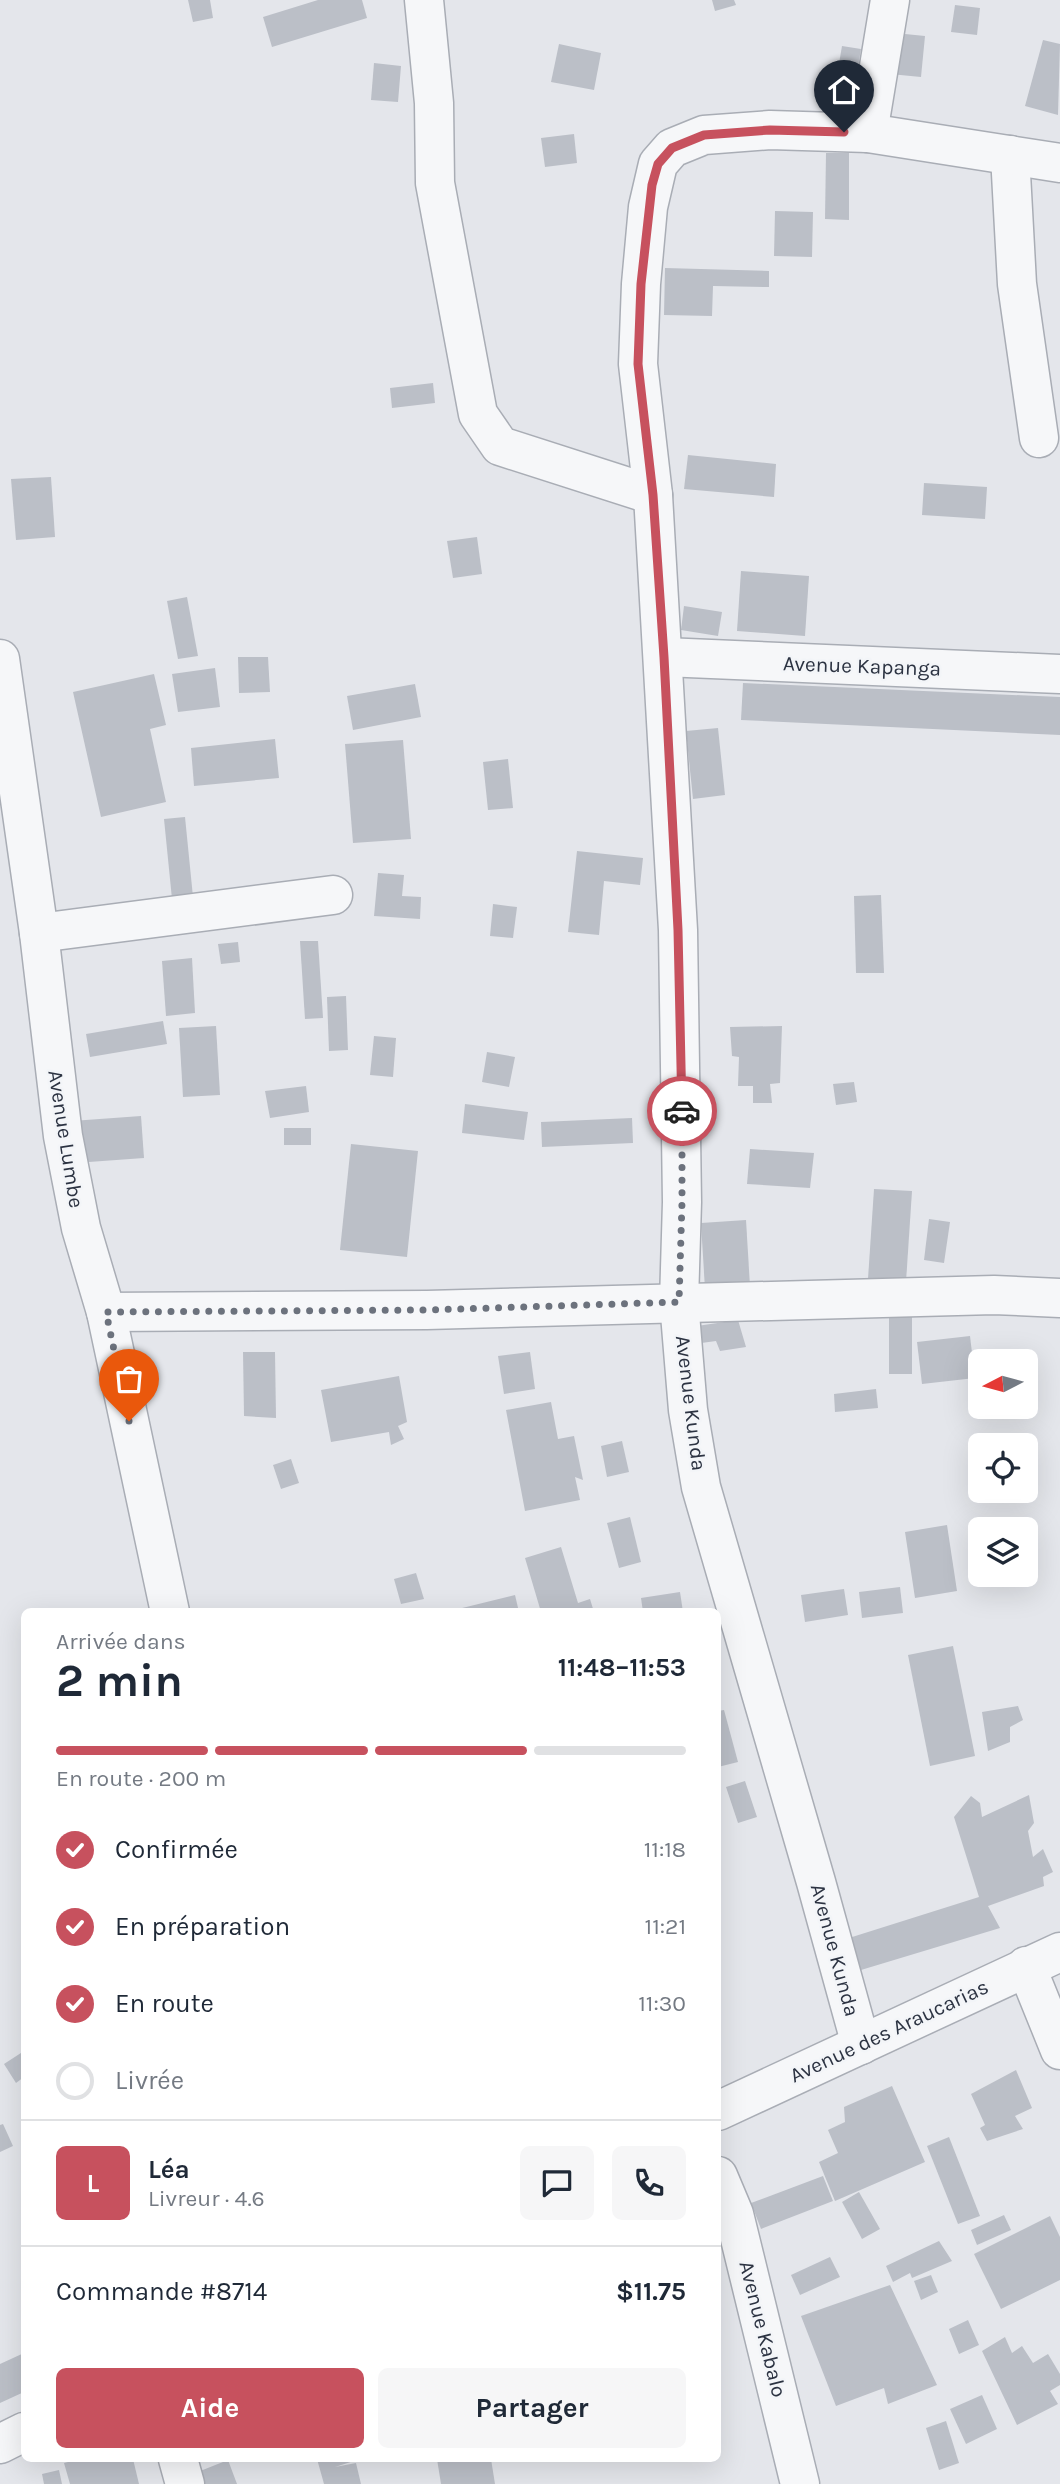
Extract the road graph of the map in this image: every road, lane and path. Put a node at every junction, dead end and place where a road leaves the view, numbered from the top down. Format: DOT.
graph roads {
  1 [pos="424,0"];
  2 [pos="890,0"];
  3 [pos="868,133"];
  4 [pos="1010,155"];
  5 [pos="1060,163"];
  6 [pos="1039,438"];
  7 [pos="653,495"];
  8 [pos="664,657"];
  9 [pos="0,659"];
  10 [pos="1060,674"];
  11 [pos="332,894"];
  12 [pos="39,933"];
  13 [pos="1060,1298"];
  14 [pos="679,1302"];
  15 [pos="106,1312"];
  16 [pos="169,1608"];
  17 [pos="1043,1959"];
  18 [pos="860,2045"];
  19 [pos="1060,2050"];
  20 [pos="721,2110"];
  21 [pos="721,2183"];
  22 [pos="21,2434"];
  23 [pos="0,2444"];
  24 [pos="179,2462"];
  25 [pos="185,2484"];
  26 [pos="800,2484"];
  1 -- 7 [label="street"];
  2 -- 3 [label="street"];
  3 -- 4 [label="street, Avenue Kunda"];
  3 -- 7 [label="street, Avenue Kunda"];
  4 -- 5 [label="street, Avenue Kunda"];
  4 -- 6 [label="street"];
  7 -- 8 [label="street, Avenue Kunda"];
  8 -- 10 [label="street, Avenue Kapanga"];
  8 -- 14 [label="street, Avenue Kunda"];
  9 -- 12 [label="street, Avenue Lumbe"];
  11 -- 12 [label="street"];
  12 -- 15 [label="street, Avenue Lumbe"];
  13 -- 14 [label="street"];
  14 -- 15 [label="street"];
  14 -- 18 [label="street, Avenue Kunda"];
  15 -- 16 [label="street, Avenue Lumbe"];
  17 -- 18 [label="street, Avenue des Araucarias"];
  17 -- 19 [label="street"];
  18 -- 20 [label="street, Avenue des Araucarias"];
  21 -- 26 [label="street, Avenue Kabalo"];
  22 -- 23 [label="street"];
  24 -- 25 [label="street"];
}
